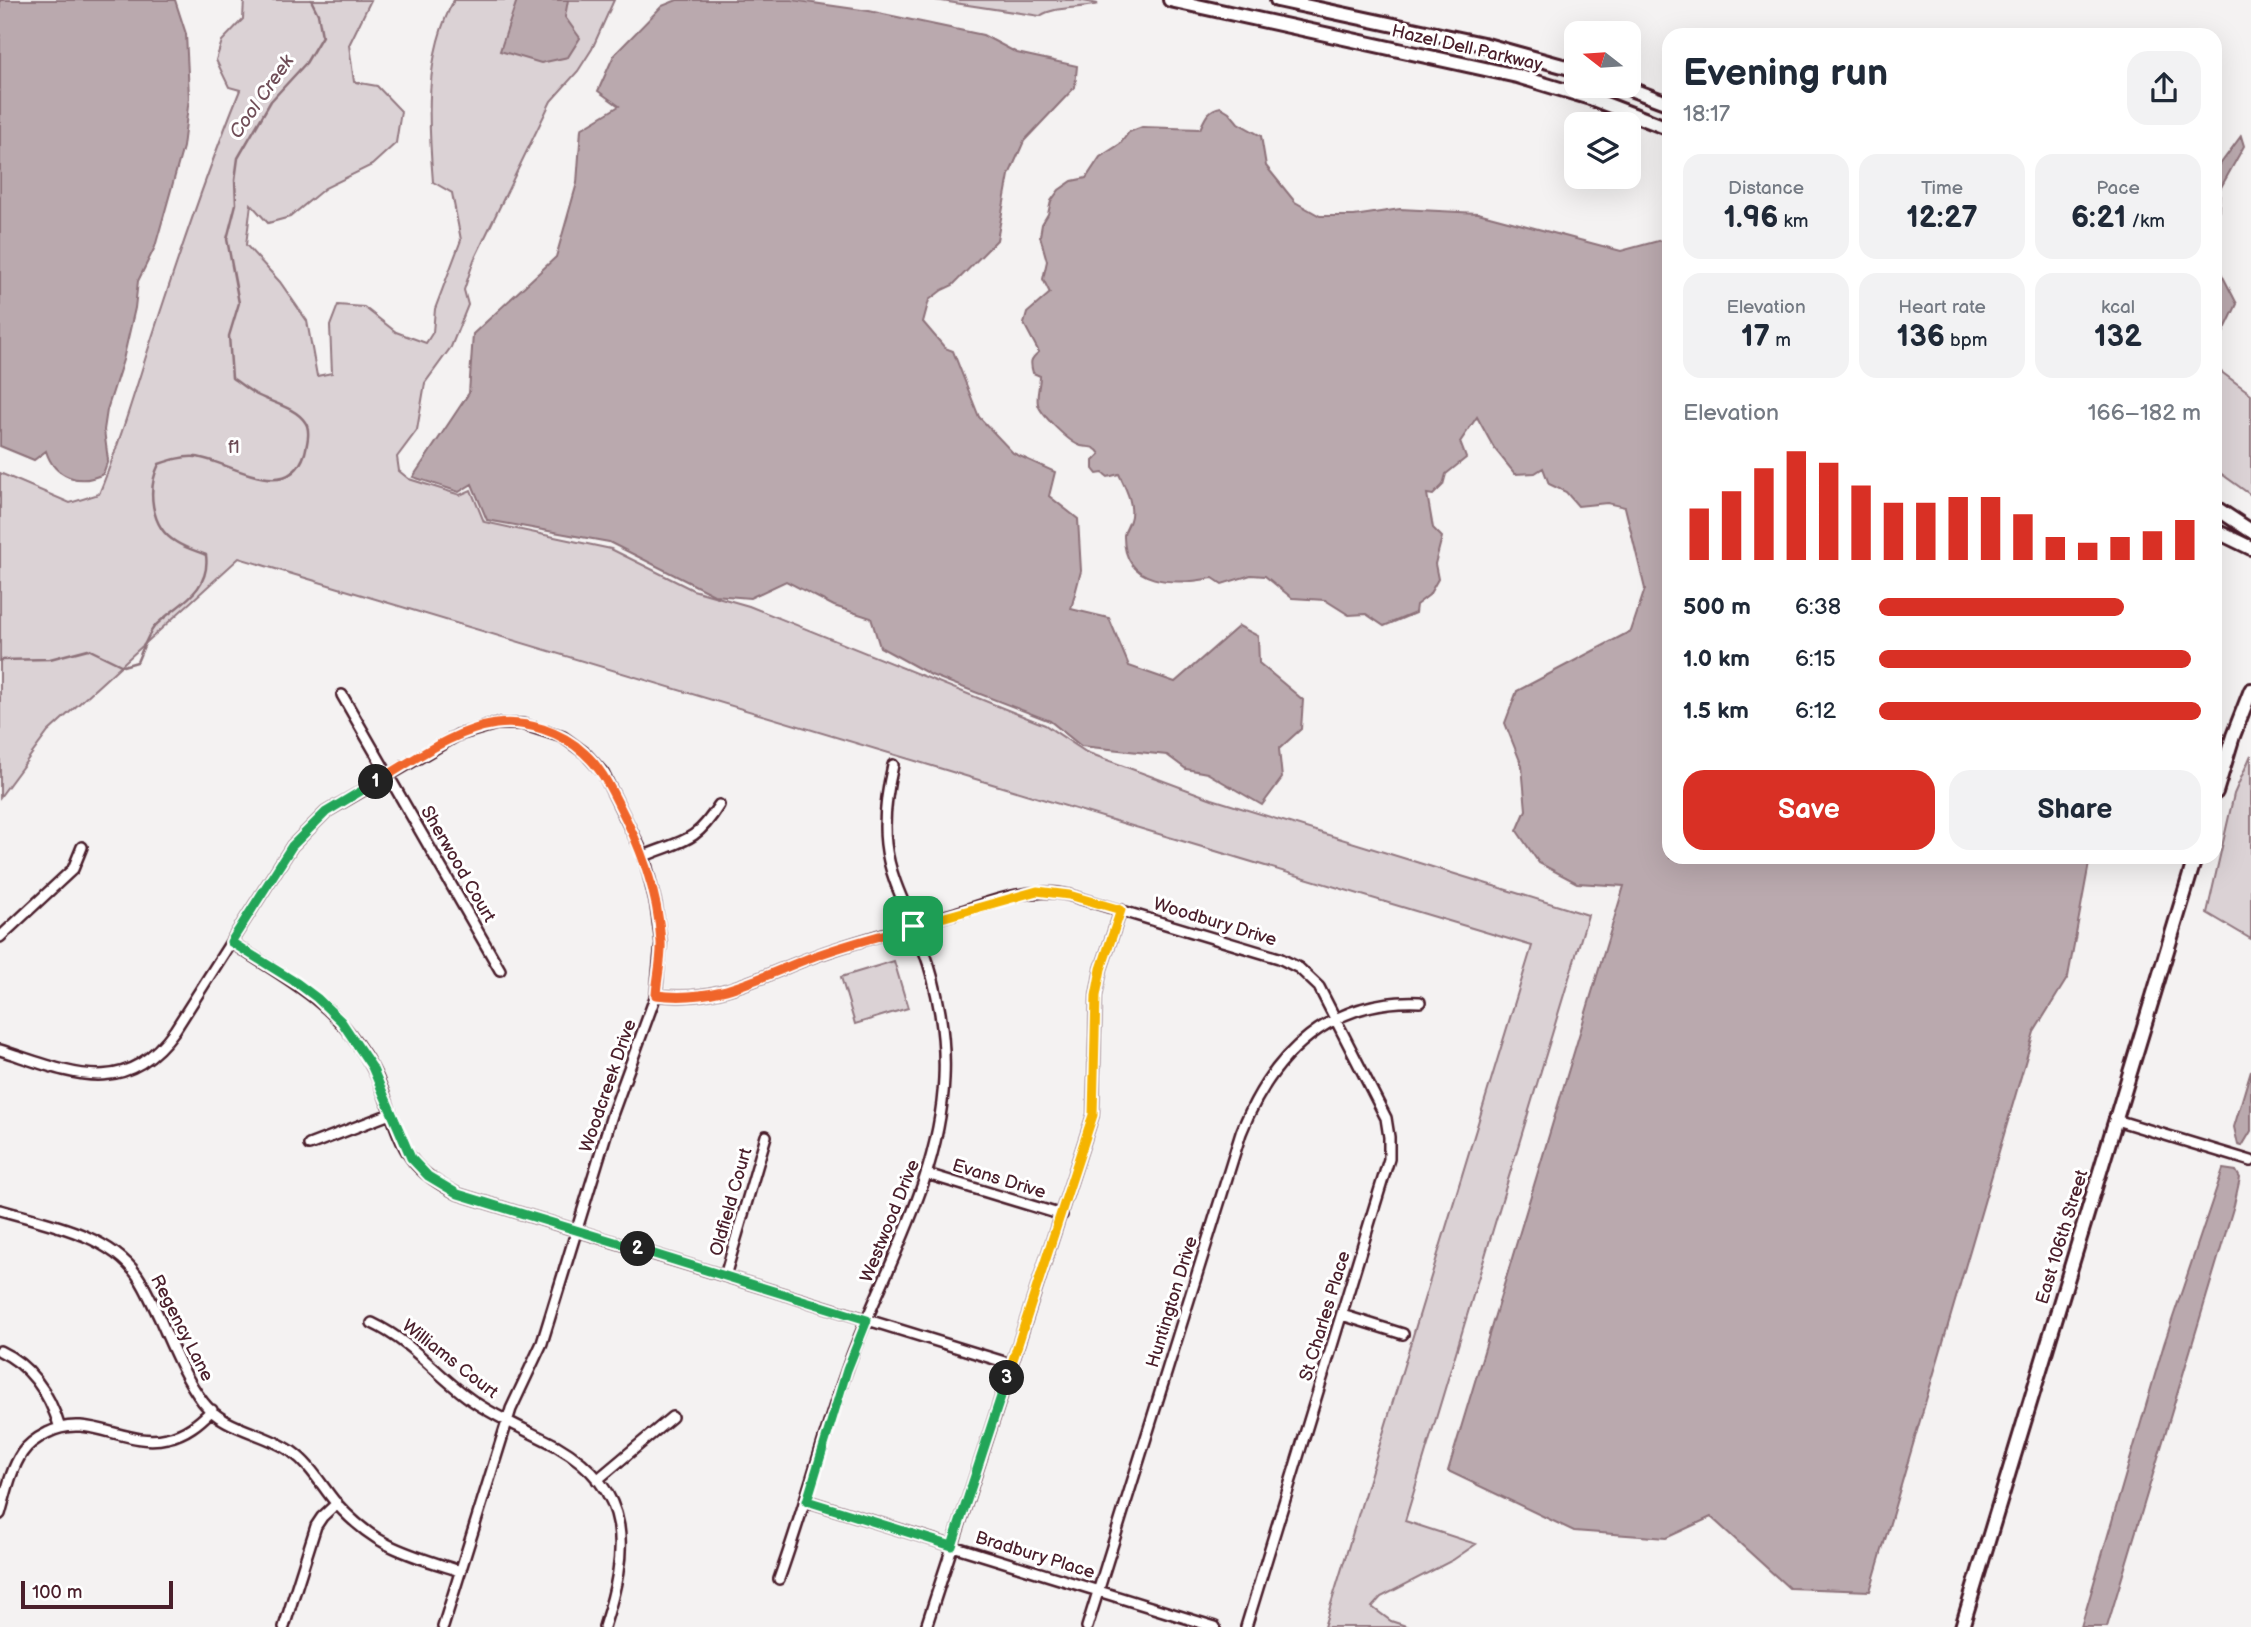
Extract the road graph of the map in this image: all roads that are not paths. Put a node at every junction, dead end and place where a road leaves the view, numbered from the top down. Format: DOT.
graph roads {
  1 [pos="1170,0"];
  2 [pos="1277,0"];
  3 [pos="1564,66"];
  4 [pos="1642,94"];
  5 [pos="1662,101"];
  6 [pos="1662,126"];
  7 [pos="2222,512"];
  8 [pos="2251,531"];
  9 [pos="2222,534"];
  10 [pos="2251,548"];
  11 [pos="2251,690"];
  12 [pos="342,695"];
  13 [pos="893,765"];
  14 [pos="2222,771"];
  15 [pos="389,775"];
  16 [pos="719,806"];
  17 [pos="82,847"];
  18 [pos="644,856"];
  19 [pos="2193,864"];
  20 [pos="1121,910"];
  21 [pos="913,926"];
  22 [pos="0,937"];
  23 [pos="231,942"];
  24 [pos="500,970"];
  25 [pos="656,995"];
  26 [pos="1420,1002"];
  27 [pos="1337,1019"];
  28 [pos="0,1050"];
  29 [pos="390,1114"];
  30 [pos="2116,1120"];
  31 [pos="766,1136"];
  32 [pos="309,1145"];
  33 [pos="2251,1161"];
  34 [pos="927,1174"];
  35 [pos="0,1210"];
  36 [pos="1062,1215"];
  37 [pos="578,1230"];
  38 [pos="725,1276"];
  39 [pos="1342,1315"];
  40 [pos="867,1320"];
  41 [pos="372,1323"];
  42 [pos="1403,1334"];
  43 [pos="0,1350"];
  44 [pos="1011,1364"];
  45 [pos="212,1410"];
  46 [pos="672,1417"];
  47 [pos="507,1422"];
  48 [pos="60,1428"];
  49 [pos="597,1480"];
  50 [pos="807,1501"];
  51 [pos="2,1502"];
  52 [pos="337,1503"];
  53 [pos="0,1514"];
  54 [pos="952,1546"];
  55 [pos="460,1571"];
  56 [pos="779,1579"];
  57 [pos="1098,1591"];
  58 [pos="284,1627"];
  59 [pos="443,1627"];
  60 [pos="604,1627"];
  61 [pos="926,1627"];
  62 [pos="1087,1627"];
  63 [pos="1214,1627"];
  64 [pos="1246,1627"];
  65 [pos="1962,1627"];
  1 -- 6 [label="main road, Hazel Dell Parkway"];
  2 -- 3 [label="main road, Hazel Dell Parkway"];
  4 -- 5 [label="main road"];
  7 -- 8 [label="main road"];
  9 -- 10 [label="main road"];
  11 -- 14 [label="main road"];
  12 -- 15 [label="street, Sherwood Court"];
  13 -- 21 [label="street, Westwood Drive"];
  15 -- 18 [label="street, Woodcreek Drive"];
  15 -- 23 [label="street, Woodcreek Drive"];
  15 -- 24 [label="street, Sherwood Court"];
  16 -- 18 [label="street"];
  17 -- 22 [label="street"];
  18 -- 25 [label="street, Woodcreek Drive"];
  19 -- 30 [label="main road, East 106th Street"];
  20 -- 21 [label="street, Woodbury Drive"];
  20 -- 27 [label="street, Woodbury Drive"];
  20 -- 36 [label="street"];
  21 -- 25 [label="street, Woodbury Drive"];
  21 -- 34 [label="street, Westwood Drive"];
  23 -- 28 [label="street, Woodcreek Drive"];
  23 -- 29 [label="street"];
  25 -- 37 [label="street, Woodcreek Drive"];
  26 -- 27 [label="street, Huntington Drive"];
  27 -- 39 [label="street, St Charles Place"];
  27 -- 57 [label="street, Huntington Drive"];
  29 -- 32 [label="street"];
  29 -- 37 [label="street"];
  30 -- 33 [label="street"];
  30 -- 65 [label="main road, East 106th Street"];
  31 -- 38 [label="street, Oldfield Court"];
  34 -- 36 [label="street, Evans Drive"];
  34 -- 40 [label="street, Westwood Drive"];
  35 -- 45 [label="street, Regency Lane"];
  36 -- 44 [label="street"];
  37 -- 38 [label="street"];
  37 -- 47 [label="street, Woodcreek Drive"];
  38 -- 40 [label="street"];
  39 -- 42 [label="street"];
  39 -- 64 [label="street, St Charles Place"];
  40 -- 44 [label="street"];
  40 -- 50 [label="street, Westwood Drive"];
  41 -- 47 [label="street, Williams Court"];
  43 -- 48 [label="street"];
  44 -- 54 [label="street"];
  45 -- 48 [label="street"];
  45 -- 52 [label="street, Regency Lane"];
  46 -- 49 [label="street"];
  47 -- 49 [label="street, Williams Court"];
  47 -- 55 [label="street, Woodcreek Drive"];
  48 -- 51 [label="street"];
  49 -- 60 [label="street, Williams Court"];
  50 -- 54 [label="street, Bradbury Place"];
  50 -- 56 [label="street, Westwood Drive"];
  51 -- 53 [label="street"];
  52 -- 55 [label="street, Regency Lane"];
  52 -- 58 [label="street"];
  54 -- 57 [label="street, Bradbury Place"];
  54 -- 61 [label="street"];
  55 -- 59 [label="street, Woodcreek Drive"];
  57 -- 62 [label="street, Huntington Drive"];
  57 -- 63 [label="street, Bradbury Place"];
}
